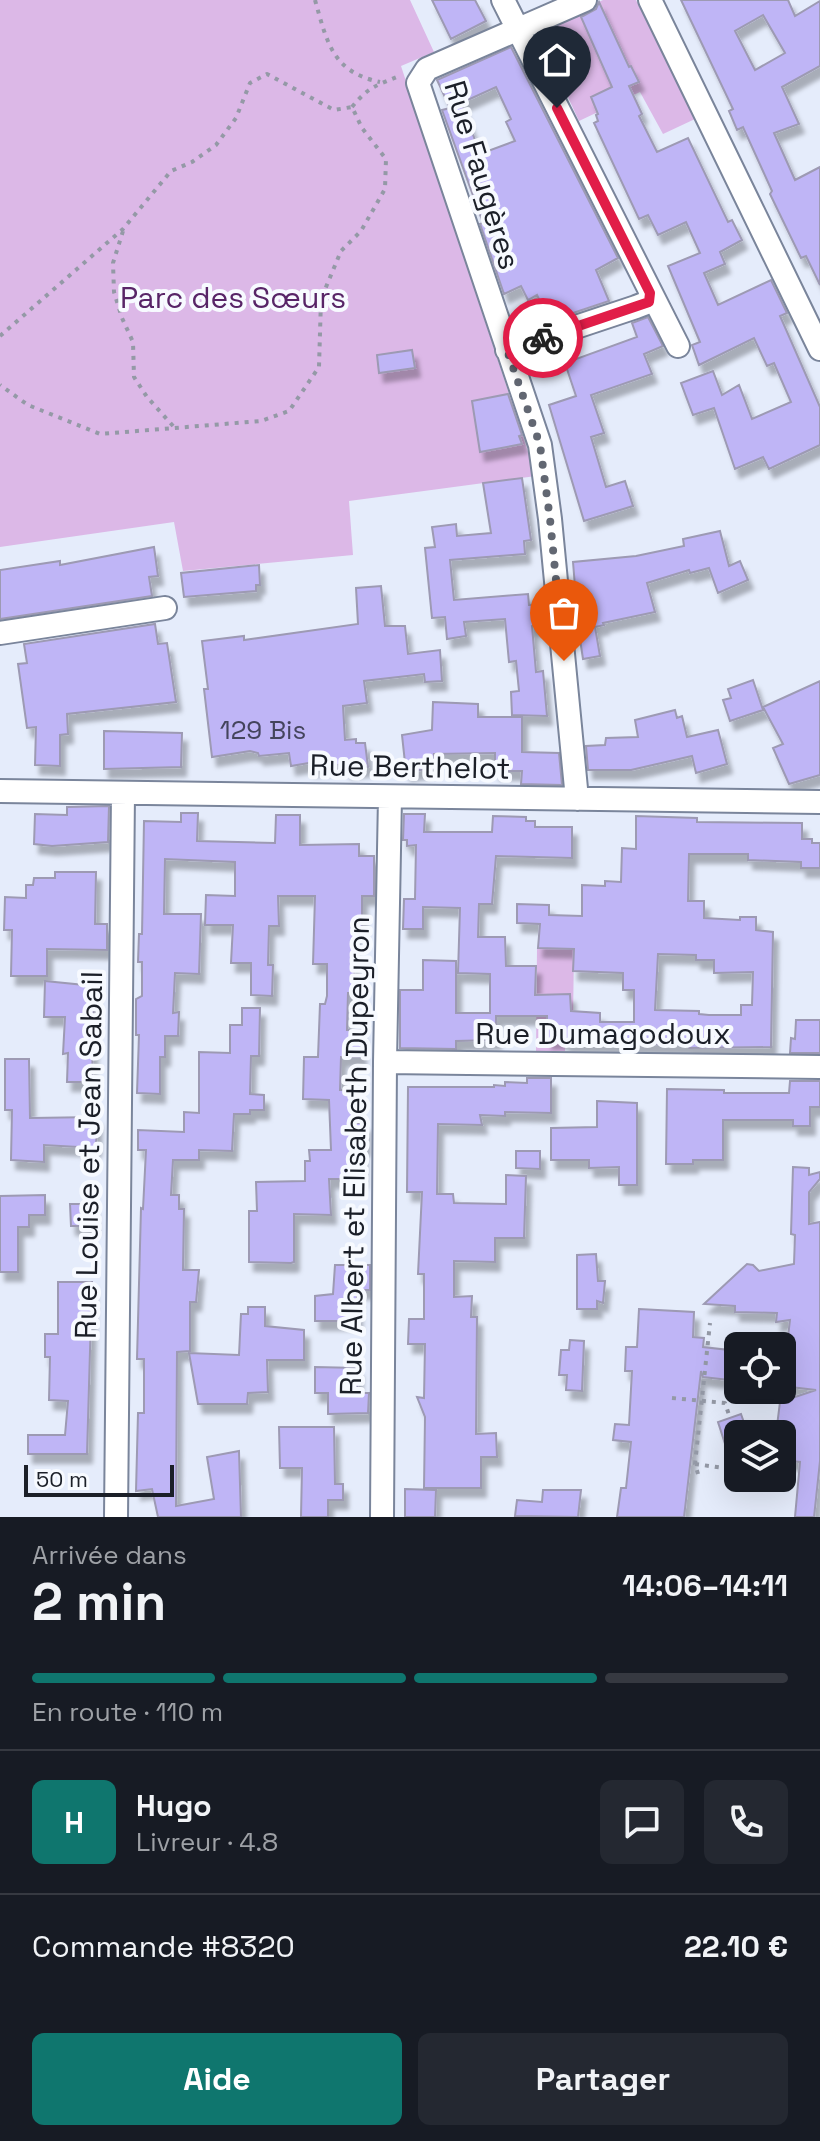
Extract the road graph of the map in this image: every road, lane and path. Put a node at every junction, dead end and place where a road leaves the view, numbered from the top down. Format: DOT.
graph roads {
  1 [pos="315,0"];
  2 [pos="503,0"];
  3 [pos="585,0"];
  4 [pos="650,0"];
  5 [pos="518,29"];
  6 [pos="421,75"];
  7 [pos="380,82"];
  8 [pos="352,107"];
  9 [pos="123,229"];
  10 [pos="650,293"];
  11 [pos="0,336"];
  12 [pos="678,346"];
  13 [pos="820,349"];
  14 [pos="507,350"];
  15 [pos="0,385"];
  16 [pos="175,428"];
  17 [pos="165,608"];
  18 [pos="0,633"];
  19 [pos="0,791"];
  20 [pos="123,793"];
  21 [pos="390,797"];
  22 [pos="577,799"];
  23 [pos="820,802"];
  24 [pos="385,1062"];
  25 [pos="820,1067"];
  26 [pos="710,1323"];
  27 [pos="672,1398"];
  28 [pos="701,1401"];
  29 [pos="730,1418"];
  30 [pos="695,1464"];
  31 [pos="724,1468"];
  32 [pos="698,1474"];
  33 [pos="116,1517"];
  34 [pos="382,1517"];
  1 -- 7 [label="path"];
  2 -- 5 [label="street"];
  3 -- 5 [label="street, Rue Faugères"];
  4 -- 13 [label="street"];
  5 -- 6 [label="street, Rue Faugères"];
  5 -- 10 [label="street"];
  6 -- 7 [label="path"];
  6 -- 14 [label="street, Rue Faugères"];
  7 -- 8 [label="path"];
  8 -- 9 [label="path"];
  8 -- 16 [label="path"];
  9 -- 11 [label="path"];
  9 -- 16 [label="path"];
  10 -- 12 [label="street"];
  10 -- 14 [label="street"];
  14 -- 22 [label="street, Rue Faugères"];
  15 -- 16 [label="path"];
  17 -- 18 [label="street"];
  19 -- 20 [label="street, Rue Berthelot"];
  20 -- 21 [label="street, Rue Berthelot"];
  20 -- 33 [label="street, Rue Louise et Jean Sabail"];
  21 -- 22 [label="street, Rue Berthelot"];
  21 -- 24 [label="street, Rue Albert et Elisabeth Dupeyron"];
  22 -- 23 [label="street, Rue Berthelot"];
  24 -- 25 [label="street, Rue Dumagodoux"];
  24 -- 34 [label="street, Rue Albert et Elisabeth Dupeyron"];
  26 -- 28 [label="path"];
  27 -- 28 [label="path"];
  28 -- 29 [label="path"];
  28 -- 30 [label="path"];
  30 -- 31 [label="path"];
  30 -- 32 [label="path"];
}
